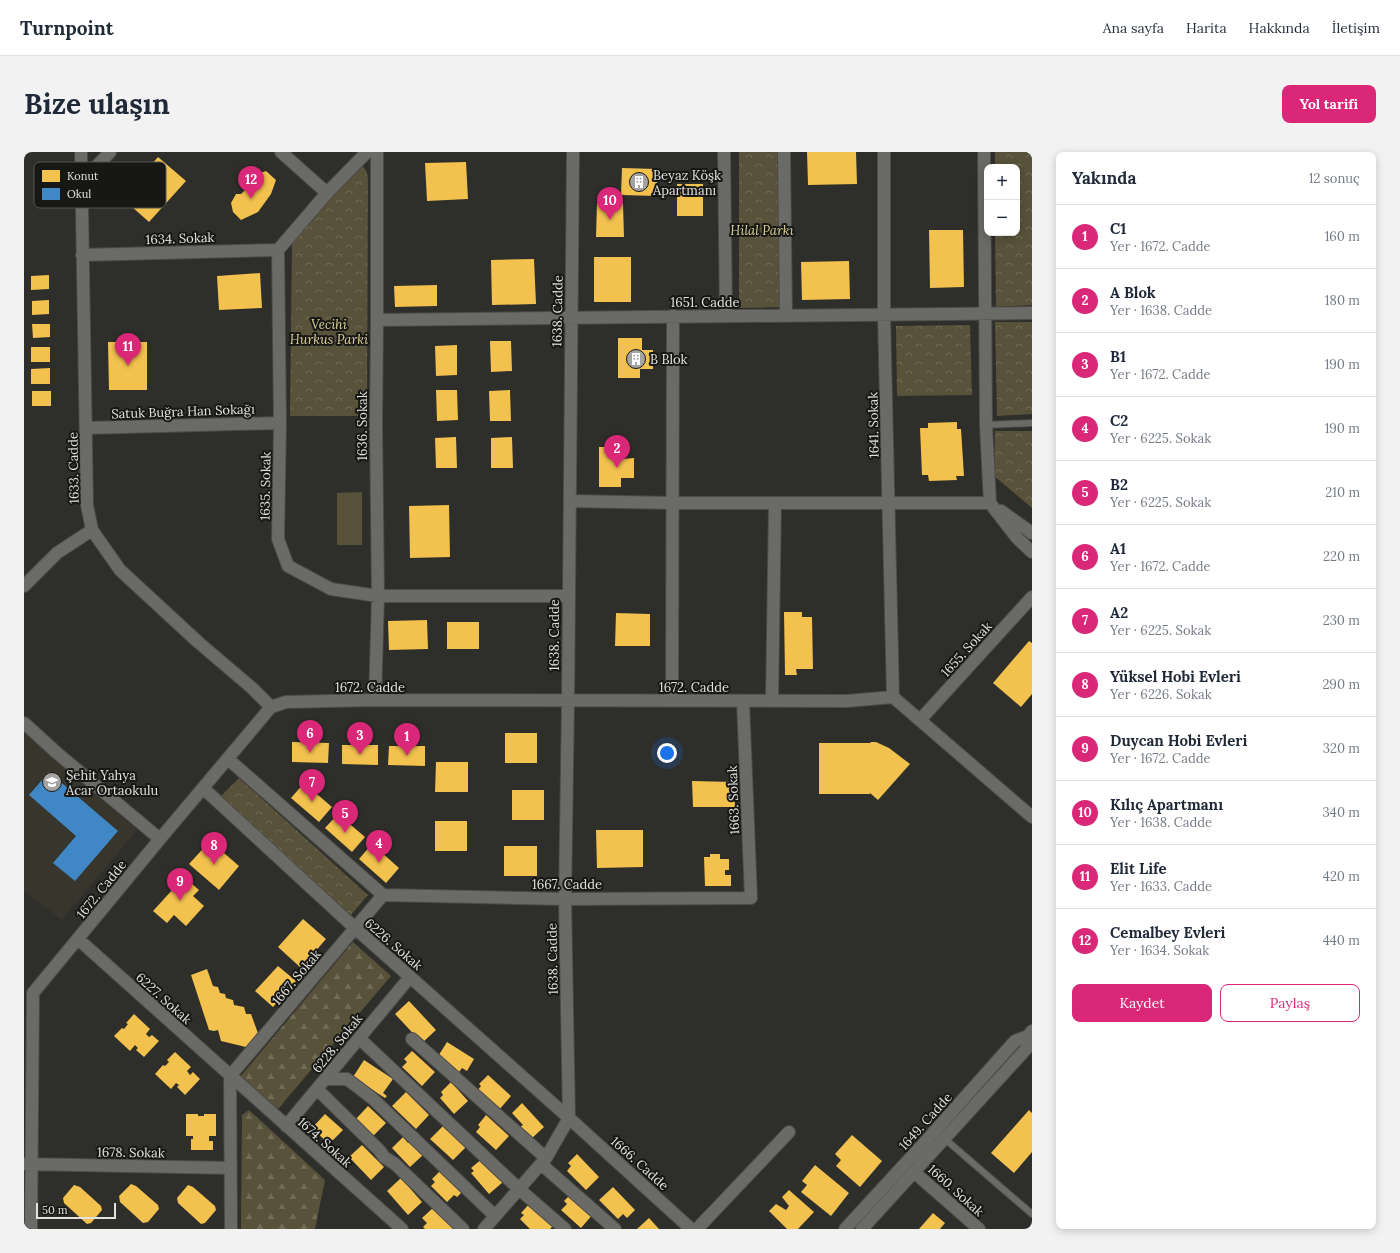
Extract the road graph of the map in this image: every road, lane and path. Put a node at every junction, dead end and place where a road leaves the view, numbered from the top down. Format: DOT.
graph roads {
  1 [pos="110,152"];
  2 [pos="281,152"];
  3 [pos="367,152"];
  4 [pos="377,152"];
  5 [pos="573,152"];
  6 [pos="724,152"];
  7 [pos="784,152"];
  8 [pos="884,152"];
  9 [pos="984,152"];
  10 [pos="101,162"];
  11 [pos="327,193"];
  12 [pos="81,208"];
  13 [pos="278,250"];
  14 [pos="82,255"];
  15 [pos="985,313"];
  16 [pos="1032,313"];
  17 [pos="786,315"];
  18 [pos="884,315"];
  19 [pos="673,316"];
  20 [pos="726,316"];
  21 [pos="571,317"];
  22 [pos="377,320"];
  23 [pos="280,423"];
  24 [pos="1032,423"];
  25 [pos="986,425"];
  26 [pos="86,428"];
  27 [pos="570,501"];
  28 [pos="673,503"];
  29 [pos="775,503"];
  30 [pos="889,503"];
  31 [pos="990,503"];
  32 [pos="92,530"];
  33 [pos="1032,533"];
  34 [pos="1032,552"];
  35 [pos="24,586"];
  36 [pos="378,596"];
  37 [pos="569,596"];
  38 [pos="1032,597"];
  39 [pos="892,697"];
  40 [pos="375,700"];
  41 [pos="743,700"];
  42 [pos="672,701"];
  43 [pos="772,701"];
  44 [pos="568,702"];
  45 [pos="271,707"];
  46 [pos="920,720"];
  47 [pos="24,723"];
  48 [pos="228,759"];
  49 [pos="203,788"];
  50 [pos="1032,817"];
  51 [pos="160,839"];
  52 [pos="384,895"];
  53 [pos="751,898"];
  54 [pos="565,899"];
  55 [pos="355,928"];
  56 [pos="78,939"];
  57 [pos="410,977"];
  58 [pos="29,993"];
  59 [pos="1030,1034"];
  60 [pos="359,1038"];
  61 [pos="412,1039"];
  62 [pos="230,1076"];
  63 [pos="326,1079"];
  64 [pos="317,1089"];
  65 [pos="569,1118"];
  66 [pos="286,1126"];
  67 [pos="789,1132"];
  68 [pos="945,1139"];
  69 [pos="543,1162"];
  70 [pos="28,1164"];
  71 [pos="231,1168"];
  72 [pos="914,1172"];
  73 [pos="520,1188"];
  74 [pos="1032,1214"];
  75 [pos="495,1216"];
  76 [pos="31,1229"];
  77 [pos="231,1229"];
  78 [pos="402,1229"];
  79 [pos="463,1229"];
  80 [pos="484,1229"];
  81 [pos="565,1229"];
  82 [pos="615,1229"];
  83 [pos="691,1229"];
  84 [pos="697,1229"];
  85 [pos="845,1229"];
  86 [pos="862,1229"];
  87 [pos="979,1229"];
  1 -- 10 [label="street"];
  2 -- 11 [label="street"];
  3 -- 11 [label="street"];
  4 -- 22 [label="street, 1636. Sokak"];
  5 -- 21 [label="street, 1638. Cadde"];
  6 -- 20 [label="street"];
  7 -- 17 [label="street"];
  8 -- 18 [label="street, 1641. Sokak"];
  9 -- 15 [label="street"];
  11 -- 13 [label="street"];
  12 -- 14 [label="street, 1633. Cadde"];
  13 -- 14 [label="street, 1634. Sokak"];
  13 -- 23 [label="street, 1635. Sokak"];
  14 -- 26 [label="street, 1633. Cadde"];
  15 -- 16 [label="street, 1651. Cadde"];
  15 -- 18 [label="street, 1651. Cadde"];
  15 -- 25 [label="street"];
  17 -- 18 [label="street, 1651. Cadde"];
  17 -- 20 [label="street, 1651. Cadde"];
  18 -- 30 [label="street, 1641. Sokak"];
  19 -- 20 [label="street, 1651. Cadde"];
  19 -- 21 [label="street, 1651. Cadde"];
  19 -- 28 [label="street"];
  21 -- 22 [label="street, 1651. Cadde"];
  21 -- 27 [label="street, 1638. Cadde"];
  22 -- 36 [label="street, 1636. Sokak"];
  23 -- 26 [label="street, Satuk Buğra Han Sokağı"];
  23 -- 36 [label="street, 1635. Sokak"];
  24 -- 25 [label="lane"];
  25 -- 31 [label="street"];
  26 -- 32 [label="street, 1633. Cadde"];
  27 -- 28 [label="street"];
  27 -- 37 [label="street, 1638. Cadde"];
  28 -- 29 [label="street"];
  28 -- 42 [label="street"];
  29 -- 30 [label="street"];
  29 -- 43 [label="street"];
  30 -- 31 [label="street"];
  30 -- 39 [label="street, 1641. Sokak"];
  31 -- 33 [label="street"];
  31 -- 34 [label="street"];
  32 -- 35 [label="street"];
  32 -- 45 [label="street, 1633. Cadde"];
  36 -- 37 [label="street, 1635. Sokak"];
  36 -- 40 [label="street, 1636. Sokak"];
  37 -- 44 [label="street, 1638. Cadde"];
  38 -- 46 [label="street, 1655. Sokak"];
  39 -- 43 [label="street, 1672. Cadde"];
  39 -- 46 [label="street"];
  40 -- 44 [label="street, 1672. Cadde"];
  40 -- 45 [label="street, 1672. Cadde"];
  41 -- 42 [label="street, 1672. Cadde"];
  41 -- 43 [label="street, 1672. Cadde"];
  41 -- 53 [label="street, 1663. Sokak"];
  42 -- 44 [label="street, 1672. Cadde"];
  44 -- 54 [label="street, 1638. Cadde"];
  45 -- 48 [label="street, 1672. Cadde"];
  46 -- 50 [label="street"];
  47 -- 51 [label="street"];
  48 -- 49 [label="street, 1672. Cadde"];
  48 -- 52 [label="street"];
  49 -- 51 [label="street, 1672. Cadde"];
  49 -- 55 [label="street, 6226. Sokak"];
  51 -- 56 [label="street, 1672. Cadde"];
  52 -- 54 [label="street, 1667. Cadde"];
  52 -- 55 [label="street, 1667. Sokak"];
  53 -- 54 [label="street, 1667. Cadde"];
  54 -- 65 [label="street, 1638. Cadde"];
  55 -- 57 [label="street, 6226. Sokak"];
  55 -- 62 [label="street, 1667. Sokak"];
  56 -- 58 [label="street, 1672. Cadde"];
  56 -- 62 [label="street, 6227. Sokak"];
  57 -- 60 [label="street, 6228. Sokak"];
  57 -- 65 [label="street, 6226. Sokak"];
  58 -- 70 [label="street, 1672. Cadde"];
  59 -- 68 [label="street, 1649. Cadde"];
  59 -- 85 [label="street, 1649. Cadde"];
  60 -- 63 [label="street, 6228. Sokak"];
  60 -- 73 [label="street"];
  61 -- 69 [label="street"];
  62 -- 66 [label="street, 1674. Sokak"];
  62 -- 71 [label="street"];
  63 -- 64 [label="street, 6228. Sokak"];
  63 -- 75 [label="street"];
  64 -- 66 [label="street, 6228. Sokak"];
  64 -- 79 [label="street"];
  65 -- 69 [label="street"];
  65 -- 83 [label="street, 1666. Cadde"];
  66 -- 78 [label="street, 1674. Sokak"];
  67 -- 84 [label="street"];
  68 -- 72 [label="street, 1649. Cadde"];
  68 -- 74 [label="lane"];
  69 -- 73 [label="street"];
  69 -- 82 [label="street"];
  70 -- 71 [label="street, 1678. Sokak"];
  70 -- 76 [label="street, 1672. Cadde"];
  71 -- 77 [label="street"];
  72 -- 86 [label="street, 1649. Cadde"];
  72 -- 87 [label="street, 1660. Sokak"];
  73 -- 75 [label="street"];
  73 -- 81 [label="street"];
  75 -- 80 [label="street"];
}
